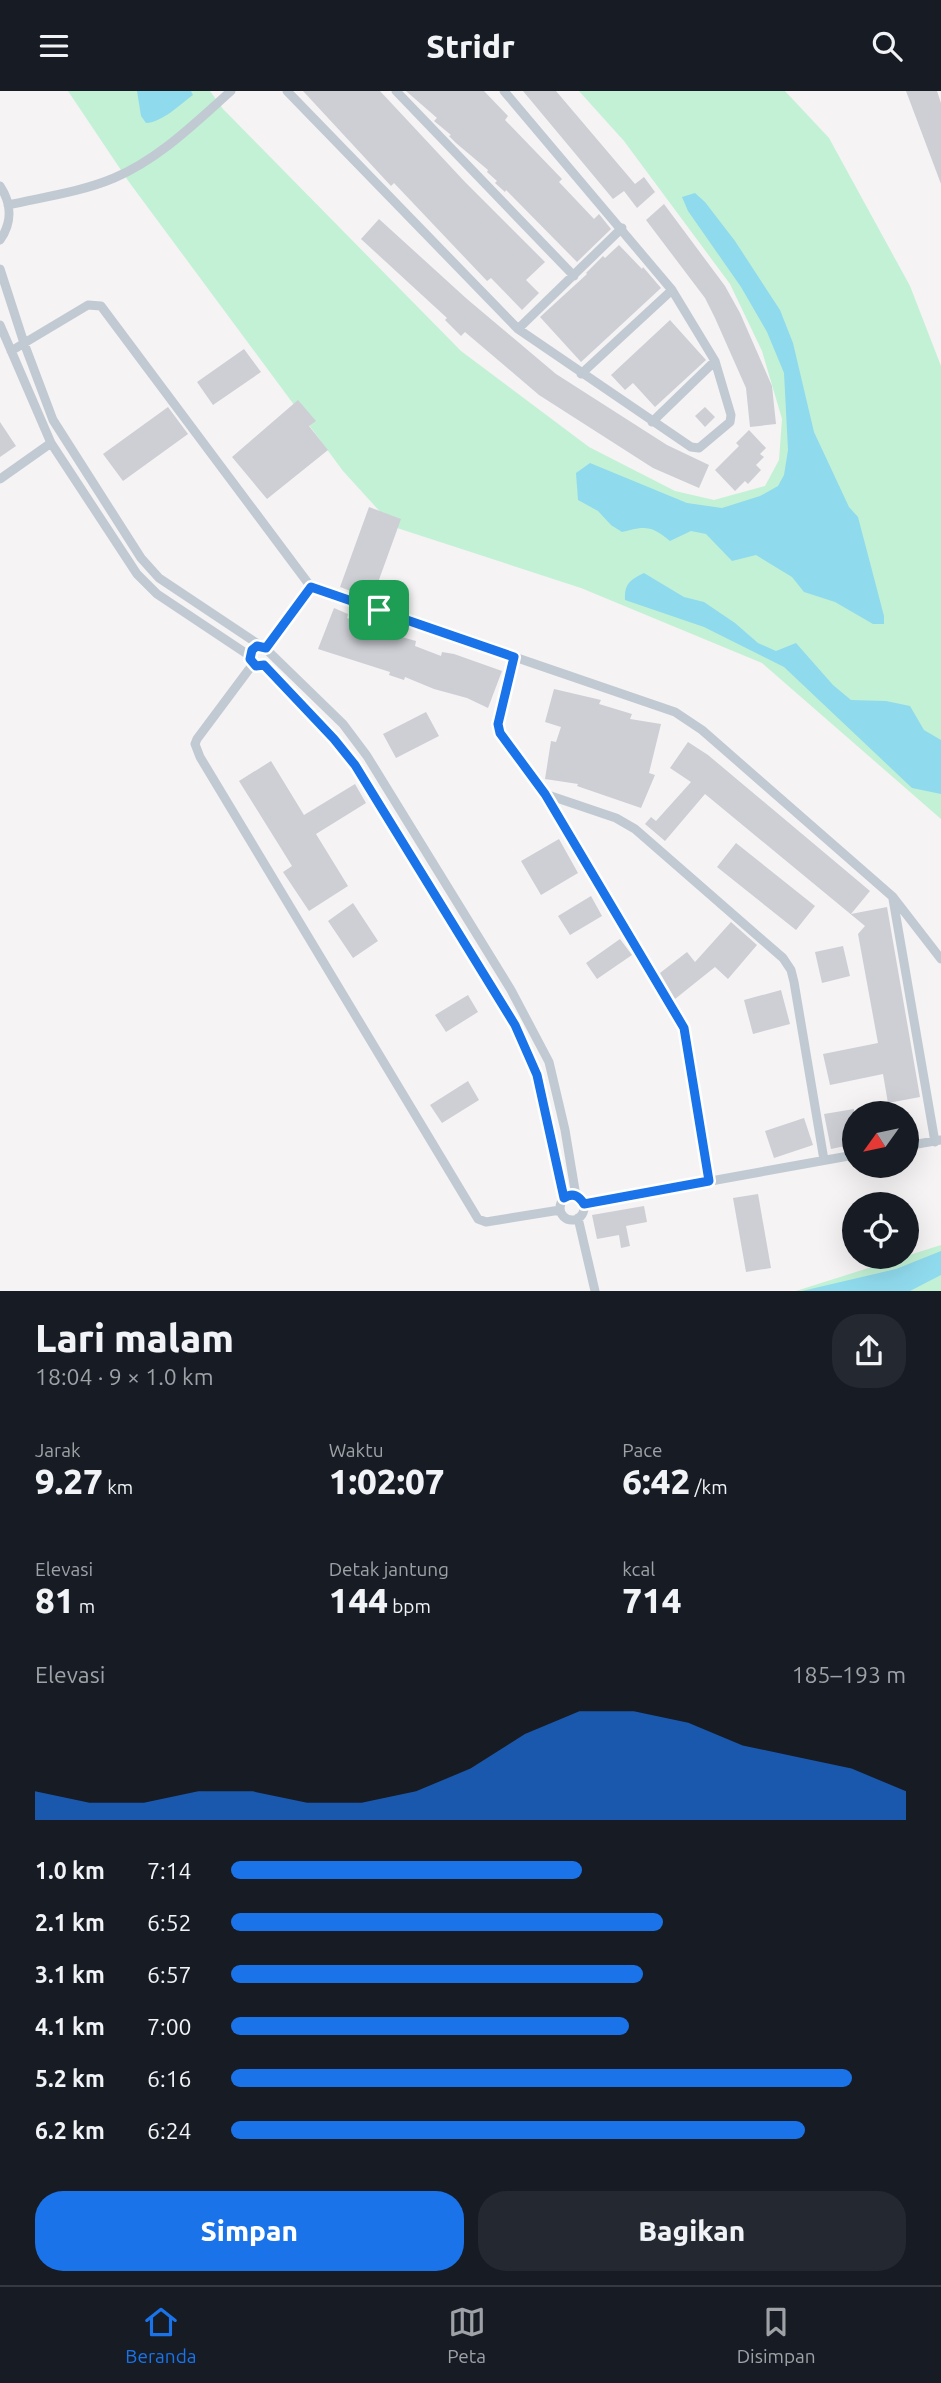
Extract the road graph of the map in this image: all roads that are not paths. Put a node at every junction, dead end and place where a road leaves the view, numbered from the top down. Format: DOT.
graph roads {
  1 [pos="231,91"];
  2 [pos="287,91"];
  3 [pos="396,91"];
  4 [pos="504,91"];
  5 [pos="0,186"];
  6 [pos="8,205"];
  7 [pos="622,228"];
  8 [pos="0,240"];
  9 [pos="0,269"];
  10 [pos="574,276"];
  11 [pos="672,290"];
  12 [pos="0,325"];
  13 [pos="518,329"];
  14 [pos="24,343"];
  15 [pos="11,351"];
  16 [pos="715,361"];
  17 [pos="581,373"];
  18 [pos="652,422"];
  19 [pos="51,443"];
  20 [pos="0,479"];
  21 [pos="311,587"];
  22 [pos="265,649"];
  23 [pos="514,657"];
  24 [pos="251,660"];
  25 [pos="264,665"];
  26 [pos="545,794"];
  27 [pos="454,896"];
  28 [pos="893,898"];
  29 [pos="441,904"];
  30 [pos="941,959"];
  31 [pos="938,1141"];
  32 [pos="919,1144"];
  33 [pos="842,1157"];
  34 [pos="824,1160"];
  35 [pos="709,1181"];
  36 [pos="576,1196"];
  37 [pos="564,1198"];
  38 [pos="584,1204"];
  39 [pos="560,1210"];
  40 [pos="578,1218"];
  41 [pos="595,1291"];
  1 -- 6 [label="street"];
  2 -- 13 [label="street"];
  3 -- 10 [label="street"];
  4 -- 7 [label="street"];
  5 -- 6 [label="street"];
  6 -- 8 [label="street"];
  7 -- 10 [label="street"];
  7 -- 11 [label="street"];
  9 -- 14 [label="street"];
  10 -- 13 [label="street"];
  11 -- 16 [label="street"];
  11 -- 17 [label="street"];
  12 -- 15 [label="street"];
  13 -- 17 [label="street"];
  14 -- 15 [label="street"];
  14 -- 21 [label="street"];
  14 -- 22 [label="street"];
  15 -- 19 [label="street"];
  16 -- 18 [label="street"];
  16 -- 18 [label="street"];
  17 -- 18 [label="street"];
  19 -- 20 [label="street"];
  19 -- 24 [label="street"];
  21 -- 22 [label="street"];
  21 -- 23 [label="street"];
  22 -- 24 [label="street"];
  22 -- 25 [label="street"];
  22 -- 27 [label="street"];
  23 -- 26 [label="street"];
  23 -- 28 [label="street"];
  24 -- 25 [label="street"];
  24 -- 39 [label="street"];
  25 -- 29 [label="street"];
  26 -- 34 [label="street"];
  26 -- 35 [label="street"];
  27 -- 29 [label="street"];
  27 -- 36 [label="street"];
  28 -- 30 [label="street"];
  28 -- 31 [label="street"];
  29 -- 37 [label="street"];
  31 -- 32 [label="street"];
  33 -- 34 [label="street"];
  34 -- 35 [label="street"];
  35 -- 38 [label="street"];
  36 -- 37 [label="street"];
  36 -- 38 [label="street"];
  37 -- 39 [label="street"];
  38 -- 40 [label="street"];
  39 -- 40 [label="street"];
  40 -- 41 [label="street"];
}
